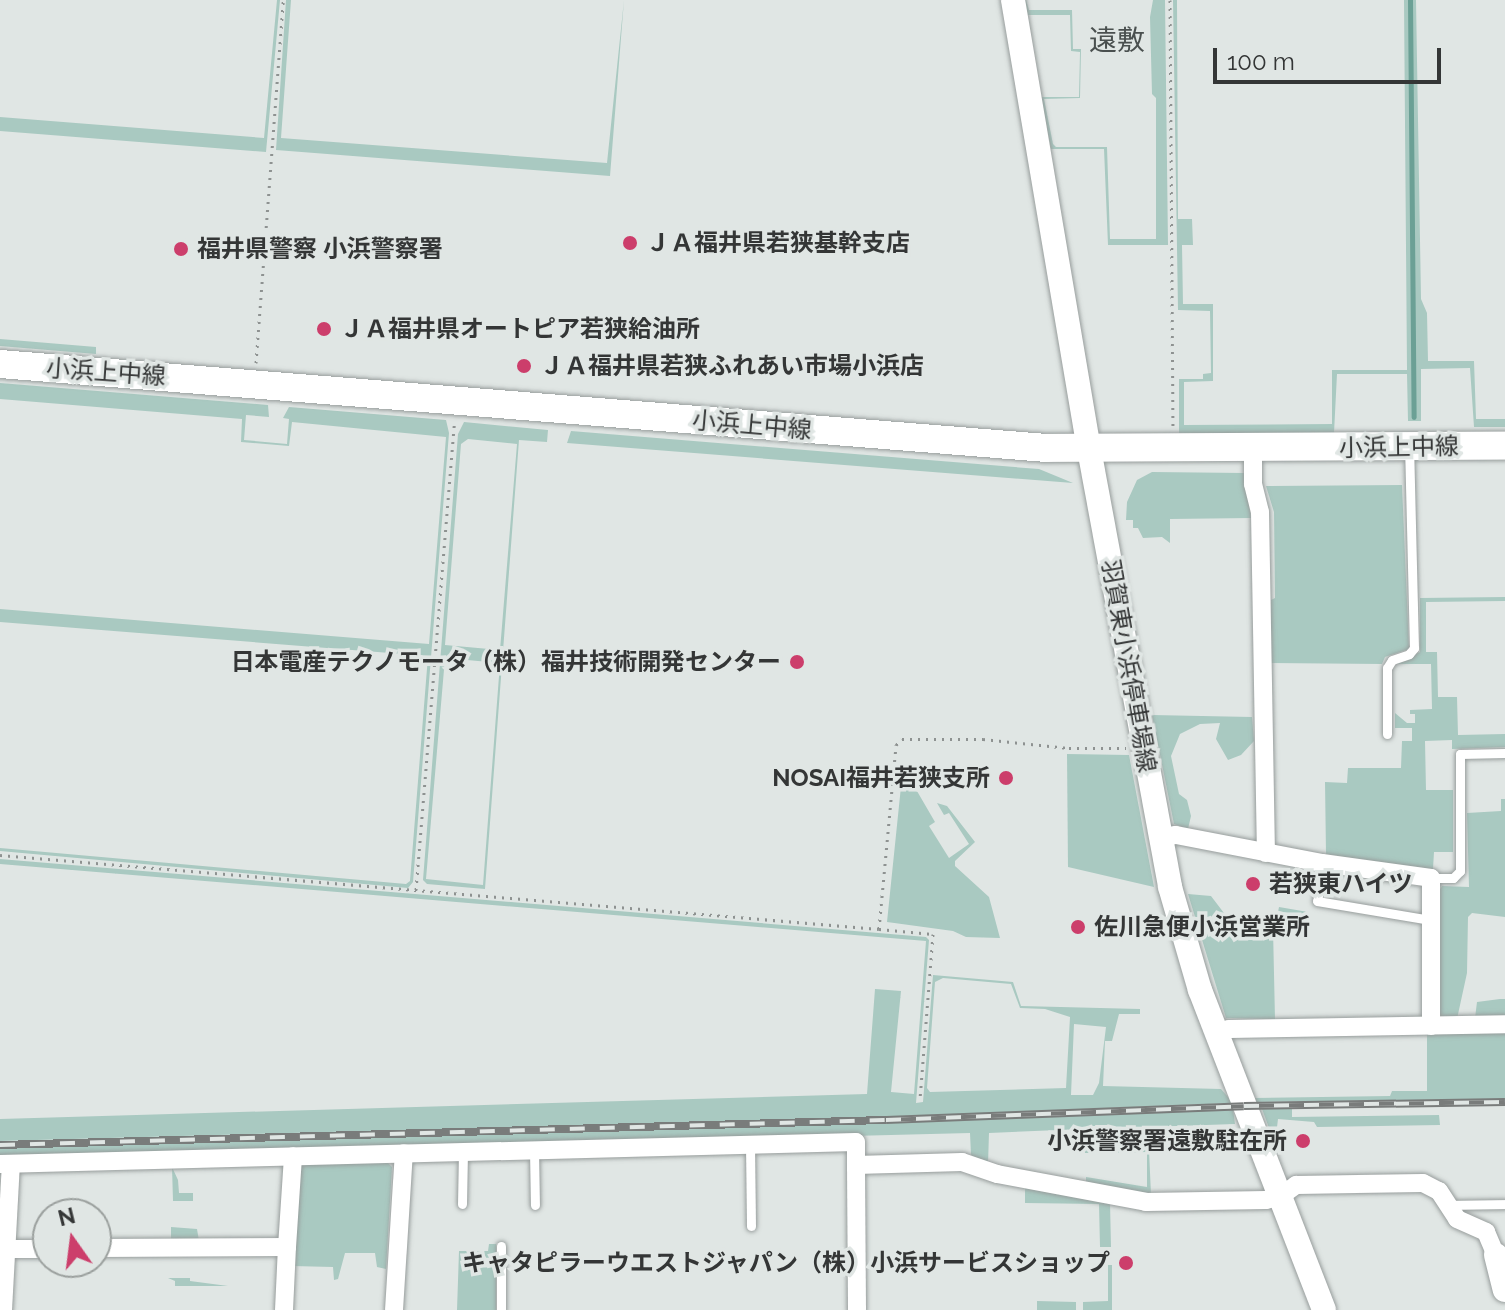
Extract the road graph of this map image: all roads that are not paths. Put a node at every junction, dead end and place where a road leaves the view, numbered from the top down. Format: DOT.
graph roads {
  1 [pos="1013,0"];
  2 [pos="0,364"];
  3 [pos="1505,446"];
  4 [pos="1409,447"];
  5 [pos="1089,449"];
  6 [pos="1253,449"];
  7 [pos="1387,734"];
  8 [pos="1505,753"];
  9 [pos="1160,838"];
  10 [pos="1266,853"];
  11 [pos="1322,863"];
  12 [pos="1431,878"];
  13 [pos="1430,920"];
  14 [pos="1505,1024"];
  15 [pos="1431,1026"];
  16 [pos="1216,1034"];
  17 [pos="750,1144"];
  18 [pos="534,1150"];
  19 [pos="463,1152"];
  20 [pos="404,1153"];
  21 [pos="293,1156"];
  22 [pos="6,1164"];
  23 [pos="856,1165"];
  24 [pos="1281,1196"];
  25 [pos="462,1204"];
  26 [pos="1505,1204"];
  27 [pos="535,1205"];
  28 [pos="1445,1205"];
  29 [pos="751,1226"];
  30 [pos="501,1246"];
  31 [pos="287,1247"];
  32 [pos="112,1248"];
  33 [pos="3,1249"];
  34 [pos="32,1249"];
  35 [pos="1496,1255"];
  36 [pos="1505,1290"];
  37 [pos="3,1310"];
  38 [pos="284,1310"];
  39 [pos="394,1310"];
  40 [pos="501,1310"];
  41 [pos="857,1310"];
  42 [pos="1324,1310"];
  1 -- 5 [label="main road, 羽賀東小浜停車場線"];
  2 -- 5 [label="main road, 小浜上中線"];
  3 -- 4 [label="main road, 小浜上中線"];
  4 -- 6 [label="main road, 小浜上中線"];
  4 -- 7 [label="lane"];
  5 -- 6 [label="main road, 小浜上中線"];
  5 -- 9 [label="main road, 羽賀東小浜停車場線"];
  6 -- 10 [label="street"];
  8 -- 12 [label="lane"];
  9 -- 10 [label="street"];
  9 -- 16 [label="main road, 羽賀東小浜停車場線"];
  10 -- 11 [label="street"];
  11 -- 12 [label="street"];
  11 -- 13 [label="lane"];
  12 -- 13 [label="street"];
  13 -- 15 [label="street"];
  14 -- 15 [label="street"];
  15 -- 16 [label="street"];
  16 -- 24 [label="main road, 羽賀東小浜停車場線"];
  17 -- 18 [label="street"];
  17 -- 23 [label="street"];
  17 -- 29 [label="lane"];
  18 -- 19 [label="street"];
  18 -- 27 [label="lane"];
  19 -- 20 [label="street"];
  19 -- 25 [label="lane"];
  20 -- 21 [label="street"];
  20 -- 39 [label="street"];
  21 -- 22 [label="street"];
  21 -- 31 [label="street"];
  22 -- 33 [label="street"];
  23 -- 24 [label="street"];
  23 -- 41 [label="street"];
  24 -- 28 [label="street"];
  24 -- 42 [label="main road, 羽賀東小浜停車場線"];
  26 -- 28 [label="lane"];
  28 -- 35 [label="street"];
  30 -- 40 [label="lane"];
  31 -- 32 [label="street"];
  31 -- 38 [label="street"];
  33 -- 34 [label="street"];
  33 -- 37 [label="street"];
  35 -- 36 [label="main road"];
}
